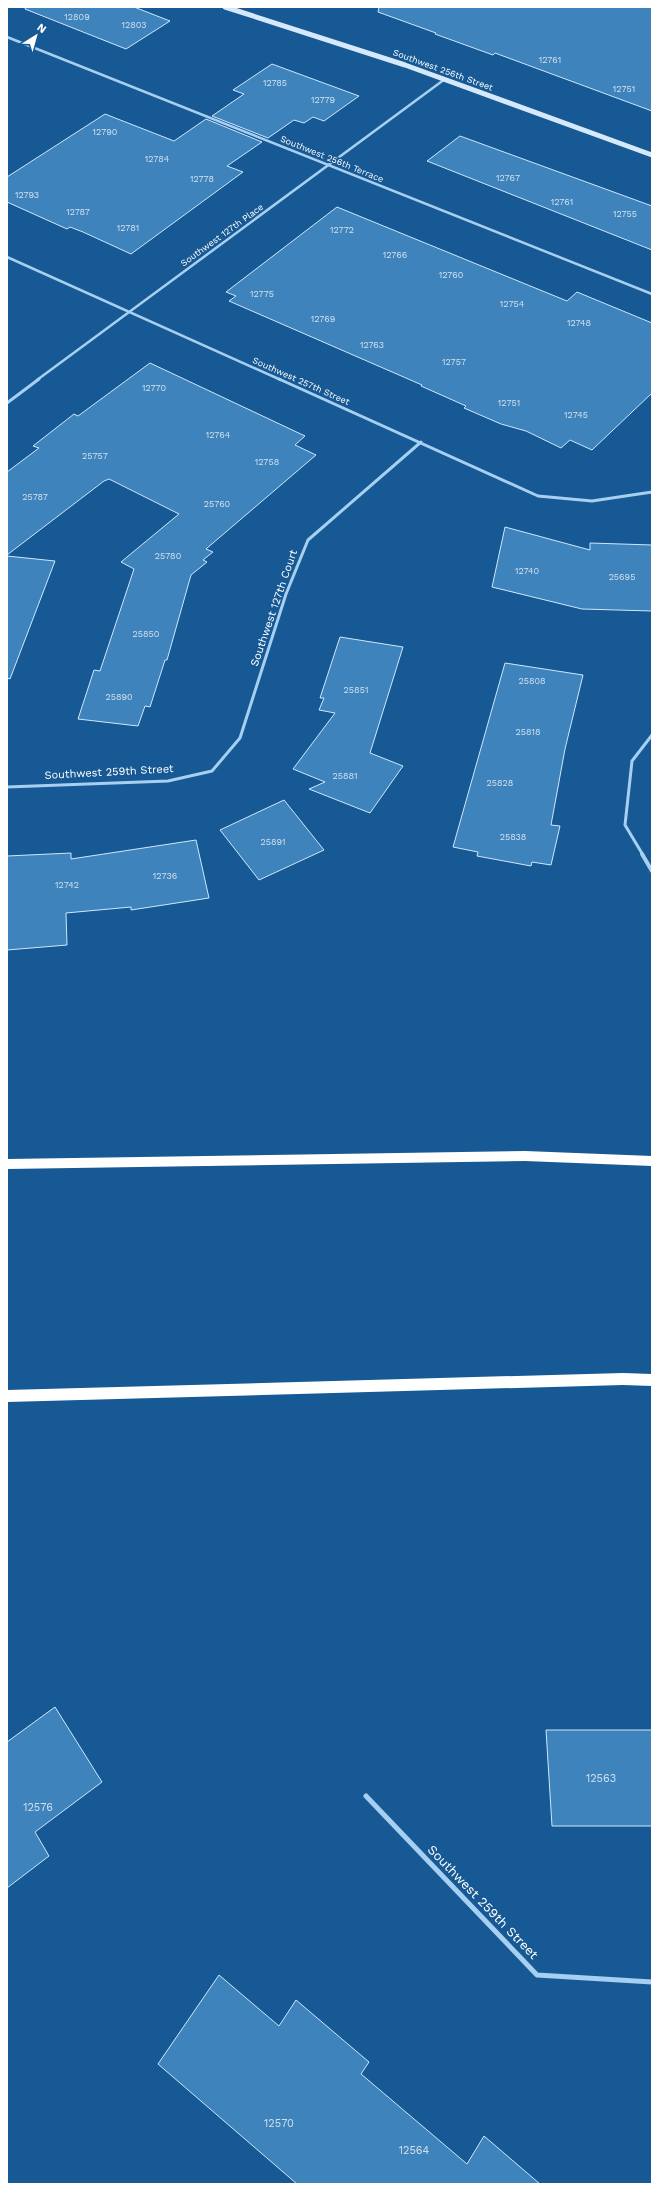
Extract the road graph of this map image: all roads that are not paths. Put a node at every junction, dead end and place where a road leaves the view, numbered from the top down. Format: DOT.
graph roads {
  1 [pos="225,7"];
  2 [pos="7,37"];
  3 [pos="445,79"];
  4 [pos="652,155"];
  5 [pos="330,165"];
  6 [pos="7,257"];
  7 [pos="652,294"];
  8 [pos="128,312"];
  9 [pos="7,403"];
  10 [pos="420,442"];
  11 [pos="652,492"];
  12 [pos="652,735"];
  13 [pos="212,771"];
  14 [pos="7,787"];
  15 [pos="652,871"];
  16 [pos="652,1161"];
  17 [pos="7,1164"];
  18 [pos="652,1380"];
  19 [pos="7,1396"];
  20 [pos="366,1796"];
  21 [pos="652,1982"];
  1 -- 3 [label="street, Southwest 256th Street"];
  2 -- 5 [label="street, Southwest 256th Terrace"];
  3 -- 4 [label="street, Southwest 256th Street"];
  3 -- 5 [label="street, Southwest 127th Place"];
  5 -- 7 [label="street, Southwest 256th Terrace"];
  5 -- 8 [label="street, Southwest 127th Place"];
  6 -- 8 [label="street, Southwest 257th Street"];
  8 -- 9 [label="street, Southwest 127th Place"];
  8 -- 10 [label="street, Southwest 257th Street"];
  10 -- 11 [label="street, Southwest 257th Street"];
  10 -- 13 [label="street, Southwest 127th Court"];
  12 -- 15 [label="street"];
  13 -- 14 [label="street, Southwest 259th Street"];
  16 -- 17 [label="highway"];
  18 -- 19 [label="highway"];
  20 -- 21 [label="street, Southwest 259th Street"];
}
